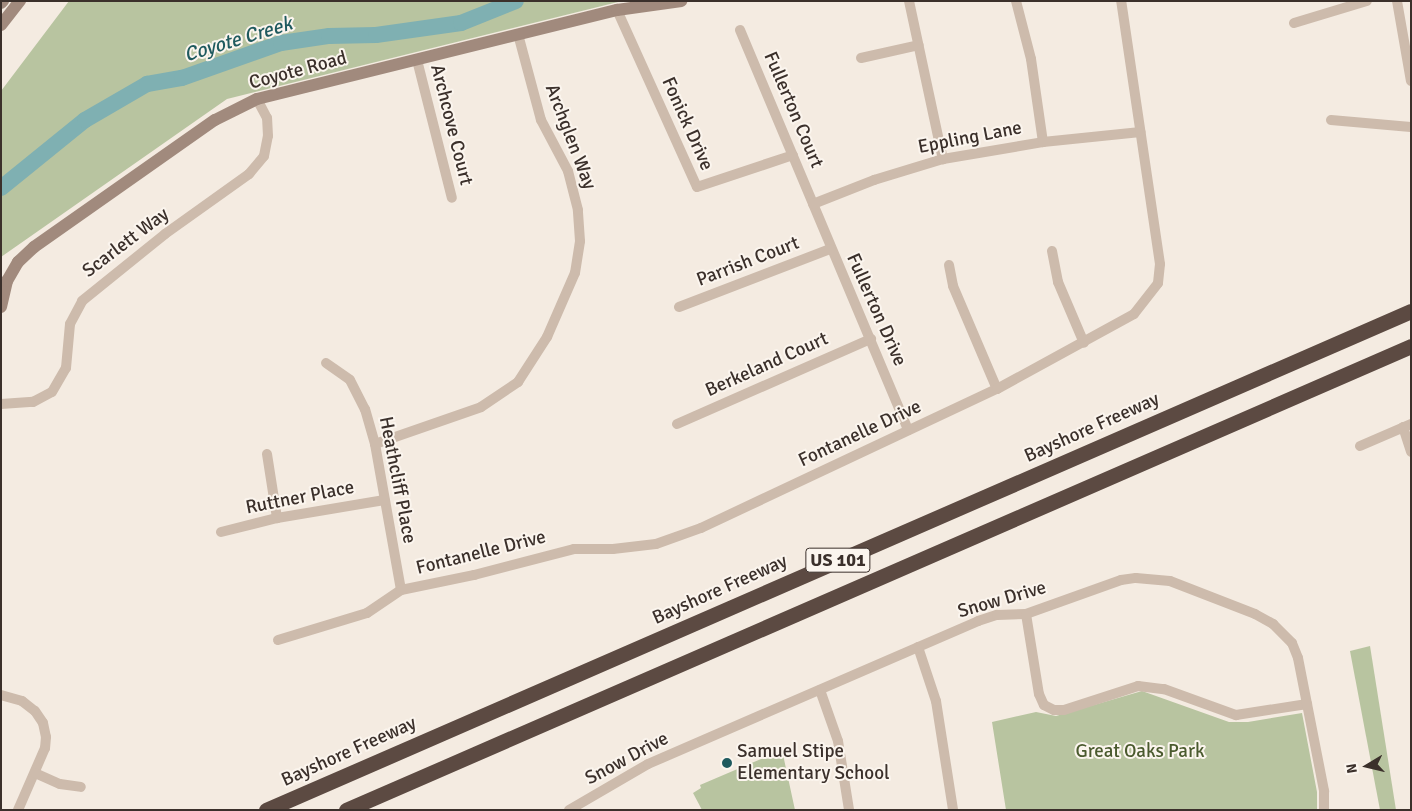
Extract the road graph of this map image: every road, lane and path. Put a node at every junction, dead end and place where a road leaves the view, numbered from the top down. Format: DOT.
graph roads {
  1 [pos="20,1"];
  2 [pos="636,1"];
  3 [pos="682,1"];
  4 [pos="909,1"];
  5 [pos="1016,1"];
  6 [pos="1121,1"];
  7 [pos="1367,1"];
  8 [pos="1397,1"];
  9 [pos="617,10"];
  10 [pos="1294,23"];
  11 [pos="1,25"];
  12 [pos="740,30"];
  13 [pos="518,34"];
  14 [pos="919,45"];
  15 [pos="861,58"];
  16 [pos="416,60"];
  17 [pos="1411,81"];
  18 [pos="257,99"];
  19 [pos="1331,120"];
  20 [pos="1411,127"];
  21 [pos="1140,132"];
  22 [pos="1043,142"];
  23 [pos="793,155"];
  24 [pos="943,159"];
  25 [pos="452,198"];
  26 [pos="813,204"];
  27 [pos="830,249"];
  28 [pos="1052,251"];
  29 [pos="949,265"];
  30 [pos="1,307"];
  31 [pos="679,307"];
  32 [pos="1411,311"];
  33 [pos="871,339"];
  34 [pos="1084,343"];
  35 [pos="1411,346"];
  36 [pos="326,363"];
  37 [pos="997,389"];
  38 [pos="1,404"];
  39 [pos="677,424"];
  40 [pos="1407,426"];
  41 [pos="908,430"];
  42 [pos="375,444"];
  43 [pos="1360,446"];
  44 [pos="1411,452"];
  45 [pos="267,454"];
  46 [pos="385,500"];
  47 [pos="277,518"];
  48 [pos="221,532"];
  49 [pos="401,590"];
  50 [pos="1026,614"];
  51 [pos="278,640"];
  52 [pos="918,648"];
  53 [pos="820,690"];
  54 [pos="1,695"];
  55 [pos="1307,704"];
  56 [pos="35,773"];
  57 [pos="81,787"];
  58 [pos="18,810"];
  59 [pos="266,810"];
  60 [pos="346,810"];
  61 [pos="569,810"];
  62 [pos="849,810"];
  63 [pos="953,810"];
  64 [pos="1324,810"];
  1 -- 11 [label="street"];
  2 -- 9 [label="street, Coyote Road"];
  3 -- 9 [label="street, Coyote Road"];
  4 -- 14 [label="street"];
  5 -- 22 [label="street"];
  6 -- 21 [label="street, Fontanelle Drive"];
  7 -- 10 [label="street"];
  8 -- 17 [label="street"];
  9 -- 13 [label="street, Coyote Road"];
  9 -- 23 [label="street, Fonick Drive"];
  12 -- 23 [label="street, Fullerton Court"];
  13 -- 16 [label="street, Coyote Road"];
  13 -- 42 [label="street, Archglen Way"];
  14 -- 15 [label="street"];
  14 -- 24 [label="street"];
  16 -- 18 [label="street, Coyote Road"];
  16 -- 25 [label="street, Archcove Court"];
  18 -- 30 [label="street, Coyote Road"];
  18 -- 38 [label="street, Scarlett Way"];
  19 -- 20 [label="street"];
  21 -- 22 [label="street, Eppling Lane"];
  21 -- 34 [label="street, Fontanelle Drive"];
  22 -- 24 [label="street, Eppling Lane"];
  23 -- 26 [label="street, Fullerton Court"];
  24 -- 26 [label="street, Eppling Lane"];
  26 -- 27 [label="street, Fullerton Drive"];
  27 -- 31 [label="street, Parrish Court"];
  27 -- 33 [label="street, Fullerton Drive"];
  28 -- 34 [label="street"];
  29 -- 37 [label="street"];
  32 -- 59 [label="highway, Bayshore Freeway / US 101"];
  33 -- 39 [label="street, Berkeland Court"];
  33 -- 41 [label="street, Fullerton Drive"];
  34 -- 37 [label="street, Fontanelle Drive"];
  35 -- 60 [label="highway, US 101"];
  36 -- 42 [label="street, Heathcliff Place"];
  37 -- 41 [label="street, Fontanelle Drive"];
  40 -- 43 [label="street"];
  40 -- 44 [label="street"];
  41 -- 49 [label="street, Fontanelle Drive"];
  42 -- 46 [label="street, Heathcliff Place"];
  45 -- 47 [label="street"];
  46 -- 47 [label="street, Ruttner Place"];
  46 -- 49 [label="street, Heathcliff Place"];
  47 -- 48 [label="street, Ruttner Place"];
  49 -- 51 [label="street"];
  50 -- 52 [label="street, Snow Drive"];
  50 -- 55 [label="street, Snow Drive"];
  50 -- 55 [label="street"];
  52 -- 53 [label="street, Snow Drive"];
  52 -- 63 [label="street"];
  53 -- 61 [label="street, Snow Drive"];
  53 -- 62 [label="street"];
  54 -- 56 [label="street"];
  55 -- 64 [label="street, Snow Drive"];
  56 -- 57 [label="street"];
  56 -- 58 [label="street"];
}
